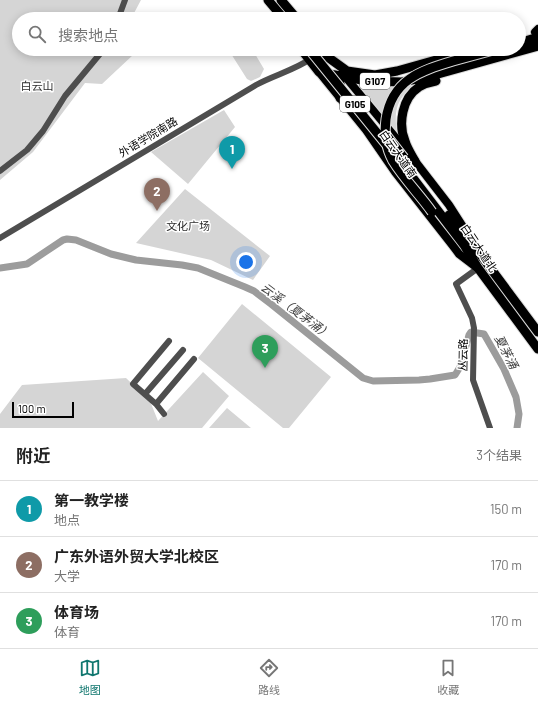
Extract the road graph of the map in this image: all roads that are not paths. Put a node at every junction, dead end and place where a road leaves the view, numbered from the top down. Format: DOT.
graph roads {
  1 [pos="125,0"];
  2 [pos="261,0"];
  3 [pos="268,0"];
  4 [pos="274,0"];
  5 [pos="281,0"];
  6 [pos="121,12"];
  7 [pos="271,12"];
  8 [pos="278,12"];
  9 [pos="284,12"];
  10 [pos="291,12"];
  11 [pos="537,33"];
  12 [pos="526,35"];
  13 [pos="526,39"];
  14 [pos="538,46"];
  15 [pos="526,50"];
  16 [pos="98,56"];
  17 [pos="307,56"];
  18 [pos="314,56"];
  19 [pos="315,56"];
  20 [pos="325,56"];
  21 [pos="327,56"];
  22 [pos="450,56"];
  23 [pos="473,56"];
  24 [pos="505,56"];
  25 [pos="507,56"];
  26 [pos="310,60"];
  27 [pos="428,62"];
  28 [pos="319,72"];
  29 [pos="349,75"];
  30 [pos="431,76"];
  31 [pos="352,84"];
  32 [pos="340,98"];
  33 [pos="402,159"];
  34 [pos="415,161"];
  35 [pos="0,171"];
  36 [pos="0,238"];
  37 [pos="471,242"];
  38 [pos="478,268"];
  39 [pos="538,332"];
  40 [pos="169,341"];
  41 [pos="538,349"];
  42 [pos="183,350"];
  43 [pos="194,359"];
  44 [pos="145,394"];
  45 [pos="156,404"];
  46 [pos="164,414"];
  47 [pos="490,428"];
  1 -- 6 [label="street"];
  2 -- 7 [label="highway"];
  3 -- 8 [label="highway"];
  4 -- 9 [label="highway"];
  5 -- 10 [label="highway"];
  11 -- 12 [label="highway"];
  11 -- 13 [label="highway"];
  14 -- 15 [label="highway, G107"];
  16 -- 35 [label="street"];
  17 -- 26 [label="highway, 白云大道南"];
  18 -- 26 [label="street, 外语学院南路"];
  19 -- 33 [label="highway, 白云大道南 / G105, bridge"];
  20 -- 33 [label="highway, 白云大道南 / G105, bridge"];
  21 -- 29 [label="highway, G107"];
  22 -- 27 [label="highway, G107"];
  23 -- 38 [label="highway, bridge"];
  24 -- 30 [label="highway, G107"];
  25 -- 34 [label="highway"];
  26 -- 28 [label="highway, 白云大道南"];
  26 -- 36 [label="street, 外语学院南路"];
  27 -- 29 [label="highway, G107"];
  27 -- 30 [label="highway"];
  28 -- 29 [label="highway, G107"];
  28 -- 32 [label="main road, 白云大道南"];
  29 -- 30 [label="highway, G107"];
  29 -- 31 [label="main road, 白云大道南"];
  29 -- 32 [label="highway"];
  31 -- 32 [label="main road"];
  31 -- 34 [label="main road, 白云大道南"];
  32 -- 38 [label="main road, 白云大道南"];
  33 -- 37 [label="highway, 白云大道北 / G105"];
  33 -- 38 [label="highway, 白云大道北 / G105"];
  34 -- 37 [label="main road, 白云大道南"];
  37 -- 39 [label="highway, 白云大道北 / G105"];
  38 -- 41 [label="highway, 白云大道北 / G105"];
  38 -- 47 [label="street, 丛云路"];
  40 -- 44 [label="street"];
  42 -- 44 [label="street"];
  43 -- 45 [label="street"];
  44 -- 45 [label="street"];
  45 -- 46 [label="street"];
}
